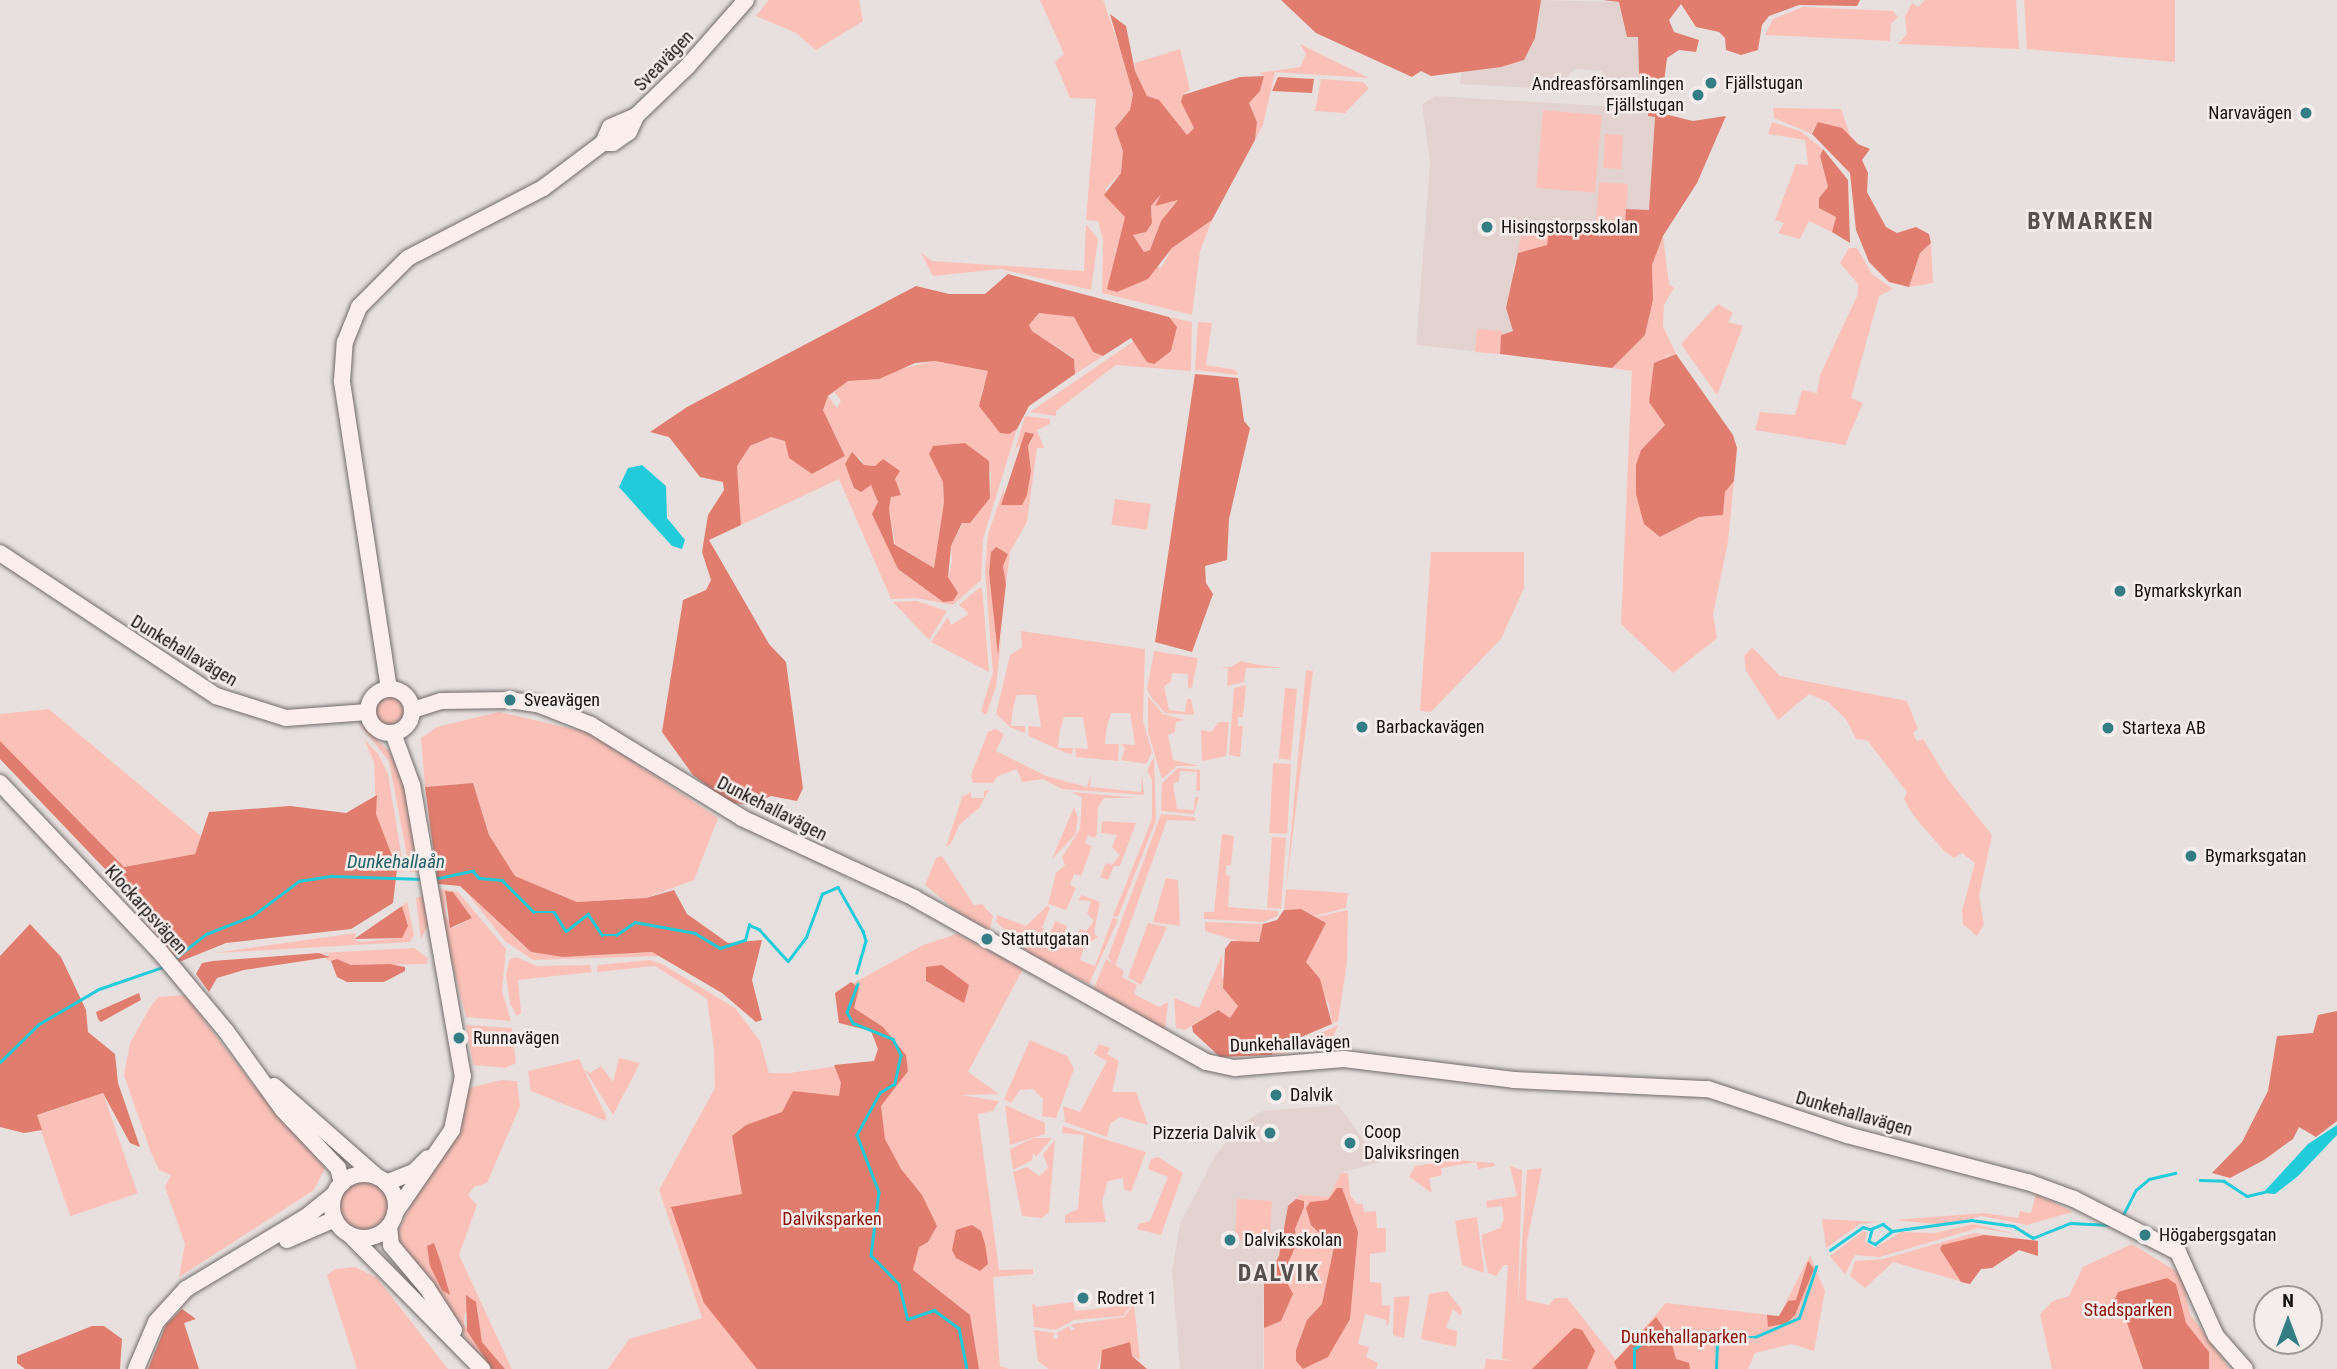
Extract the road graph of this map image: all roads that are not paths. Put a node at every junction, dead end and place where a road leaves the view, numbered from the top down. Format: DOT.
graph roads {
  1 [pos="746,0"];
  2 [pos="0,553"];
  3 [pos="389,689"];
  4 [pos="412,710"];
  5 [pos="368,712"];
  6 [pos="393,733"];
  7 [pos="0,783"];
  8 [pos="256,1070"];
  9 [pos="463,1091"];
  10 [pos="382,1180"];
  11 [pos="338,1189"];
  12 [pos="335,1219"];
  13 [pos="392,1220"];
  14 [pos="349,1234"];
  15 [pos="205,1276"];
  16 [pos="136,1369"];
  17 [pos="482,1369"];
  18 [pos="2245,1369"];
  1 -- 3 [label="street, Sveavägen"];
  2 -- 5 [label="street, Dunkehallavägen"];
  3 -- 4 [label="street"];
  3 -- 5 [label="street"];
  4 -- 6 [label="street"];
  4 -- 18 [label="street, Dunkehallavägen"];
  5 -- 6 [label="street"];
  6 -- 9 [label="street"];
  7 -- 8 [label="street, Klockarpsvägen"];
  8 -- 10 [label="street"];
  8 -- 11 [label="street"];
  9 -- 10 [label="street"];
  9 -- 13 [label="street"];
  10 -- 11 [label="street"];
  10 -- 13 [label="street"];
  11 -- 12 [label="street"];
  11 -- 15 [label="street"];
  12 -- 14 [label="street"];
  12 -- 15 [label="street"];
  13 -- 14 [label="street"];
  13 -- 17 [label="street"];
  14 -- 17 [label="street"];
  15 -- 16 [label="street"];
}
